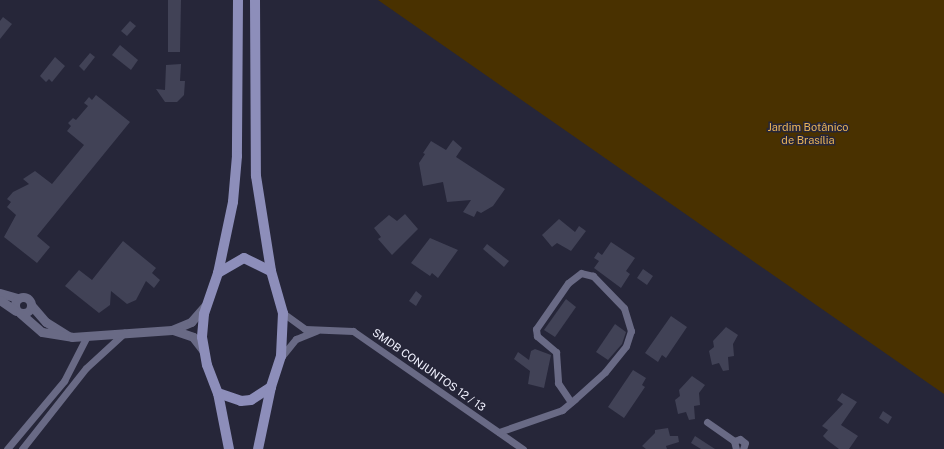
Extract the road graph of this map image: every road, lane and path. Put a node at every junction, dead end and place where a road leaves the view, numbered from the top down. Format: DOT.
graph roads {
  1 [pos="238,0"];
  2 [pos="255,0"];
  3 [pos="271,271"];
  4 [pos="218,273"];
  5 [pos="0,293"];
  6 [pos="18,298"];
  7 [pos="0,300"];
  8 [pos="31,305"];
  9 [pos="206,305"];
  10 [pos="18,312"];
  11 [pos="283,313"];
  12 [pos="172,330"];
  13 [pos="316,331"];
  14 [pos="124,333"];
  15 [pos="87,336"];
  16 [pos="72,337"];
  17 [pos="203,350"];
  18 [pos="281,356"];
  19 [pos="271,387"];
  20 [pos="218,393"];
  21 [pos="571,402"];
  22 [pos="707,422"];
  23 [pos="499,432"];
  24 [pos="735,447"];
  25 [pos="7,449"];
  26 [pos="22,449"];
  27 [pos="229,449"];
  28 [pos="258,449"];
  29 [pos="523,449"];
  30 [pos="744,449"];
  1 -- 4 [label="main road"];
  2 -- 3 [label="main road"];
  3 -- 4 [label="main road"];
  3 -- 11 [label="main road"];
  4 -- 9 [label="main road"];
  5 -- 6 [label="street"];
  6 -- 8 [label="street"];
  6 -- 10 [label="street"];
  7 -- 10 [label="street"];
  8 -- 10 [label="street"];
  8 -- 16 [label="street"];
  9 -- 12 [label="street"];
  9 -- 17 [label="main road"];
  10 -- 16 [label="street"];
  11 -- 13 [label="street, SMDB CONJUNTOS 12 / 13"];
  11 -- 18 [label="main road"];
  12 -- 14 [label="street"];
  12 -- 17 [label="street"];
  13 -- 18 [label="street, SMDB CONJUNTOS 12 / 13"];
  13 -- 23 [label="street, SMDB CONJUNTOS 12 / 13"];
  14 -- 15 [label="street"];
  14 -- 26 [label="street"];
  15 -- 16 [label="street"];
  15 -- 25 [label="street"];
  17 -- 20 [label="main road"];
  18 -- 19 [label="main road"];
  19 -- 20 [label="main road"];
  19 -- 28 [label="main road"];
  20 -- 27 [label="main road"];
  21 -- 21 [label="street"];
  21 -- 23 [label="street"];
  22 -- 24 [label="street"];
  23 -- 29 [label="street, SMDB CONJUNTOS 12 / 13"];
  24 -- 30 [label="street"];
}
